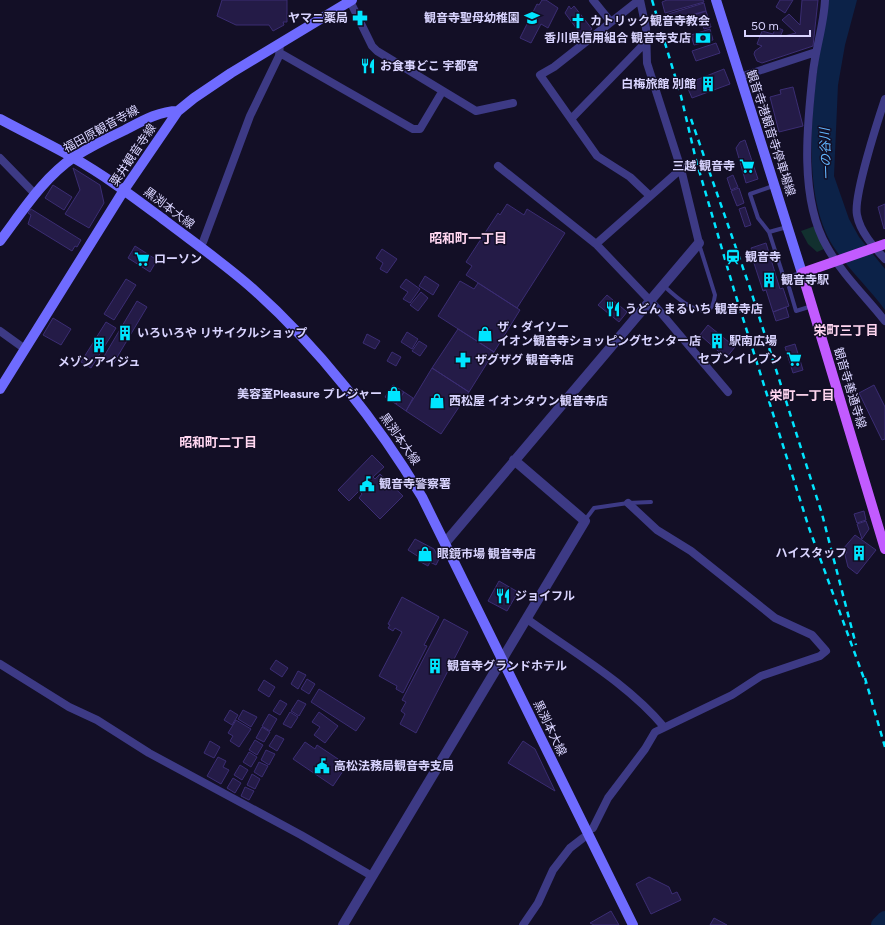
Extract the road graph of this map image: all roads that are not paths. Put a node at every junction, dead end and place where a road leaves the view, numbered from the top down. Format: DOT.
graph roads {
  1 [pos="593,0"];
  2 [pos="639,0"];
  3 [pos="716,0"];
  4 [pos="825,0"];
  5 [pos="348,1"];
  6 [pos="610,21"];
  7 [pos="646,43"];
  8 [pos="280,48"];
  9 [pos="816,52"];
  10 [pos="740,77"];
  11 [pos="442,92"];
  12 [pos="885,100"];
  13 [pos="513,103"];
  14 [pos="178,111"];
  15 [pos="571,119"];
  16 [pos="0,120"];
  17 [pos="0,158"];
  18 [pos="73,158"];
  19 [pos="498,166"];
  20 [pos="681,169"];
  21 [pos="774,185"];
  22 [pos="124,190"];
  23 [pos="35,194"];
  24 [pos="650,196"];
  25 [pos="787,227"];
  26 [pos="769,232"];
  27 [pos="0,241"];
  28 [pos="203,242"];
  29 [pos="699,243"];
  30 [pos="596,244"];
  31 [pos="885,244"];
  32 [pos="875,248"];
  33 [pos="885,259"];
  34 [pos="836,261"];
  35 [pos="802,273"];
  36 [pos="786,277"];
  37 [pos="663,286"];
  38 [pos="650,301"];
  39 [pos="812,306"];
  40 [pos="885,321"];
  41 [pos="0,331"];
  42 [pos="25,349"];
  43 [pos="0,389"];
  44 [pos="728,392"];
  45 [pos="514,460"];
  46 [pos="651,502"];
  47 [pos="628,503"];
  48 [pos="585,521"];
  49 [pos="445,543"];
  50 [pos="885,549"];
  51 [pos="527,619"];
  52 [pos="502,659"];
  53 [pos="0,664"];
  54 [pos="664,727"];
  55 [pos="593,828"];
  56 [pos="583,838"];
  57 [pos="372,876"];
  58 [pos="342,925"];
  59 [pos="523,925"];
  60 [pos="634,925"];
  1 -- 6 [label="street"];
  2 -- 6 [label="street"];
  2 -- 7 [label="street"];
  3 -- 10 [label="main road, 観音寺港観音寺停車場線"];
  4 -- 9 [label="street"];
  5 -- 8 [label="main road, 粟井観音寺線"];
  5 -- 11 [label="street"];
  6 -- 15 [label="street"];
  7 -- 15 [label="street"];
  7 -- 20 [label="street"];
  8 -- 11 [label="street"];
  8 -- 14 [label="main road, 粟井観音寺線"];
  8 -- 28 [label="street"];
  9 -- 10 [label="street"];
  9 -- 34 [label="street"];
  10 -- 21 [label="main road, 観音寺港観音寺停車場線"];
  11 -- 13 [label="street"];
  12 -- 32 [label="street"];
  14 -- 18 [label="main road, 福田原観音寺線"];
  14 -- 22 [label="main road, 粟井観音寺線"];
  15 -- 24 [label="street"];
  16 -- 18 [label="main road, 黒渕本大線"];
  17 -- 23 [label="street"];
  18 -- 22 [label="main road, 黒渕本大線"];
  18 -- 23 [label="main road, 福田原観音寺線"];
  19 -- 30 [label="street"];
  20 -- 24 [label="street"];
  20 -- 29 [label="street"];
  21 -- 25 [label="main road, 観音寺港観音寺停車場線"];
  21 -- 26 [label="lane"];
  22 -- 42 [label="main road, 粟井観音寺線"];
  22 -- 49 [label="main road, 黒渕本大線"];
  23 -- 27 [label="main road, 福田原観音寺線"];
  24 -- 30 [label="street"];
  25 -- 26 [label="lane"];
  25 -- 35 [label="main road, 観音寺港観音寺停車場線"];
  26 -- 36 [label="lane"];
  29 -- 37 [label="street"];
  29 -- 37 [label="lane"];
  30 -- 38 [label="street"];
  31 -- 32 [label="main road"];
  32 -- 33 [label="street"];
  32 -- 34 [label="main road"];
  34 -- 35 [label="main road"];
  34 -- 40 [label="street"];
  35 -- 36 [label="lane"];
  35 -- 39 [label="main road, 観音寺善通寺線"];
  36 -- 39 [label="lane"];
  37 -- 38 [label="street"];
  38 -- 44 [label="street"];
  38 -- 45 [label="street"];
  39 -- 50 [label="main road, 観音寺善通寺線"];
  41 -- 42 [label="street"];
  42 -- 43 [label="main road, 粟井観音寺線"];
  45 -- 48 [label="street"];
  45 -- 49 [label="street"];
  46 -- 47 [label="lane"];
  47 -- 48 [label="lane"];
  47 -- 54 [label="street"];
  48 -- 51 [label="street"];
  49 -- 52 [label="main road, 黒渕本大線"];
  51 -- 52 [label="street"];
  51 -- 54 [label="street"];
  52 -- 57 [label="street"];
  52 -- 60 [label="main road, 黒渕本大線"];
  53 -- 57 [label="street"];
  54 -- 55 [label="street"];
  56 -- 59 [label="street"];
  57 -- 58 [label="street"];
}
